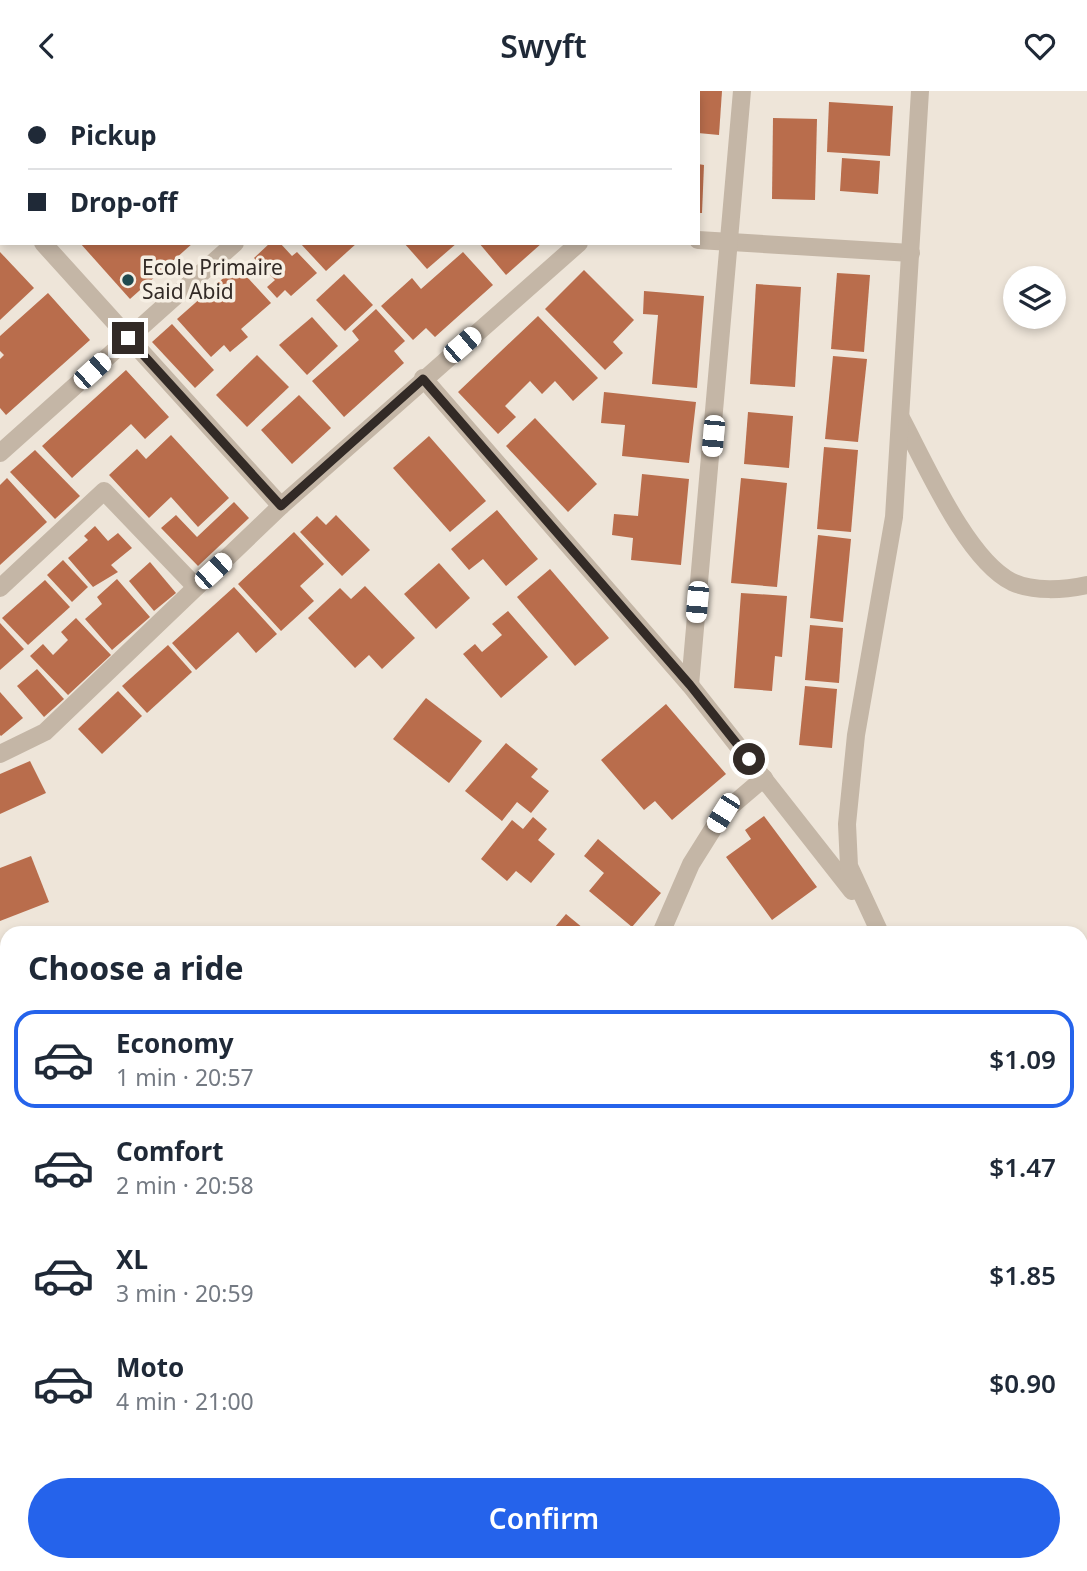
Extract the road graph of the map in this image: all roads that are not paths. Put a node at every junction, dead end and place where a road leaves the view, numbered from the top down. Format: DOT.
graph roads {
  1 [pos="742,91"];
  2 [pos="920,91"];
  3 [pos="700,240"];
  4 [pos="731,243"];
  5 [pos="45,245"];
  6 [pos="233,245"];
  7 [pos="577,245"];
  8 [pos="911,253"];
  9 [pos="128,338"];
  10 [pos="423,379"];
  11 [pos="900,417"];
  12 [pos="0,453"];
  13 [pos="281,506"];
  14 [pos="1087,585"];
  15 [pos="196,586"];
  16 [pos="0,588"];
  17 [pos="690,685"];
  18 [pos="0,754"];
  19 [pos="764,778"];
  20 [pos="866,909"];
  21 [pos="664,926"];
  22 [pos="876,926"];
  1 -- 4 [label="street"];
  2 -- 8 [label="street"];
  3 -- 4 [label="street"];
  4 -- 8 [label="street"];
  4 -- 17 [label="street"];
  5 -- 9 [label="street"];
  6 -- 9 [label="street"];
  7 -- 10 [label="street"];
  8 -- 11 [label="street"];
  9 -- 12 [label="street"];
  9 -- 13 [label="street"];
  10 -- 13 [label="street"];
  10 -- 17 [label="street"];
  11 -- 14 [label="street"];
  11 -- 20 [label="street"];
  13 -- 15 [label="street"];
  15 -- 16 [label="street"];
  15 -- 18 [label="street"];
  17 -- 19 [label="street"];
  19 -- 20 [label="street"];
  19 -- 21 [label="street"];
  20 -- 22 [label="street"];
}
